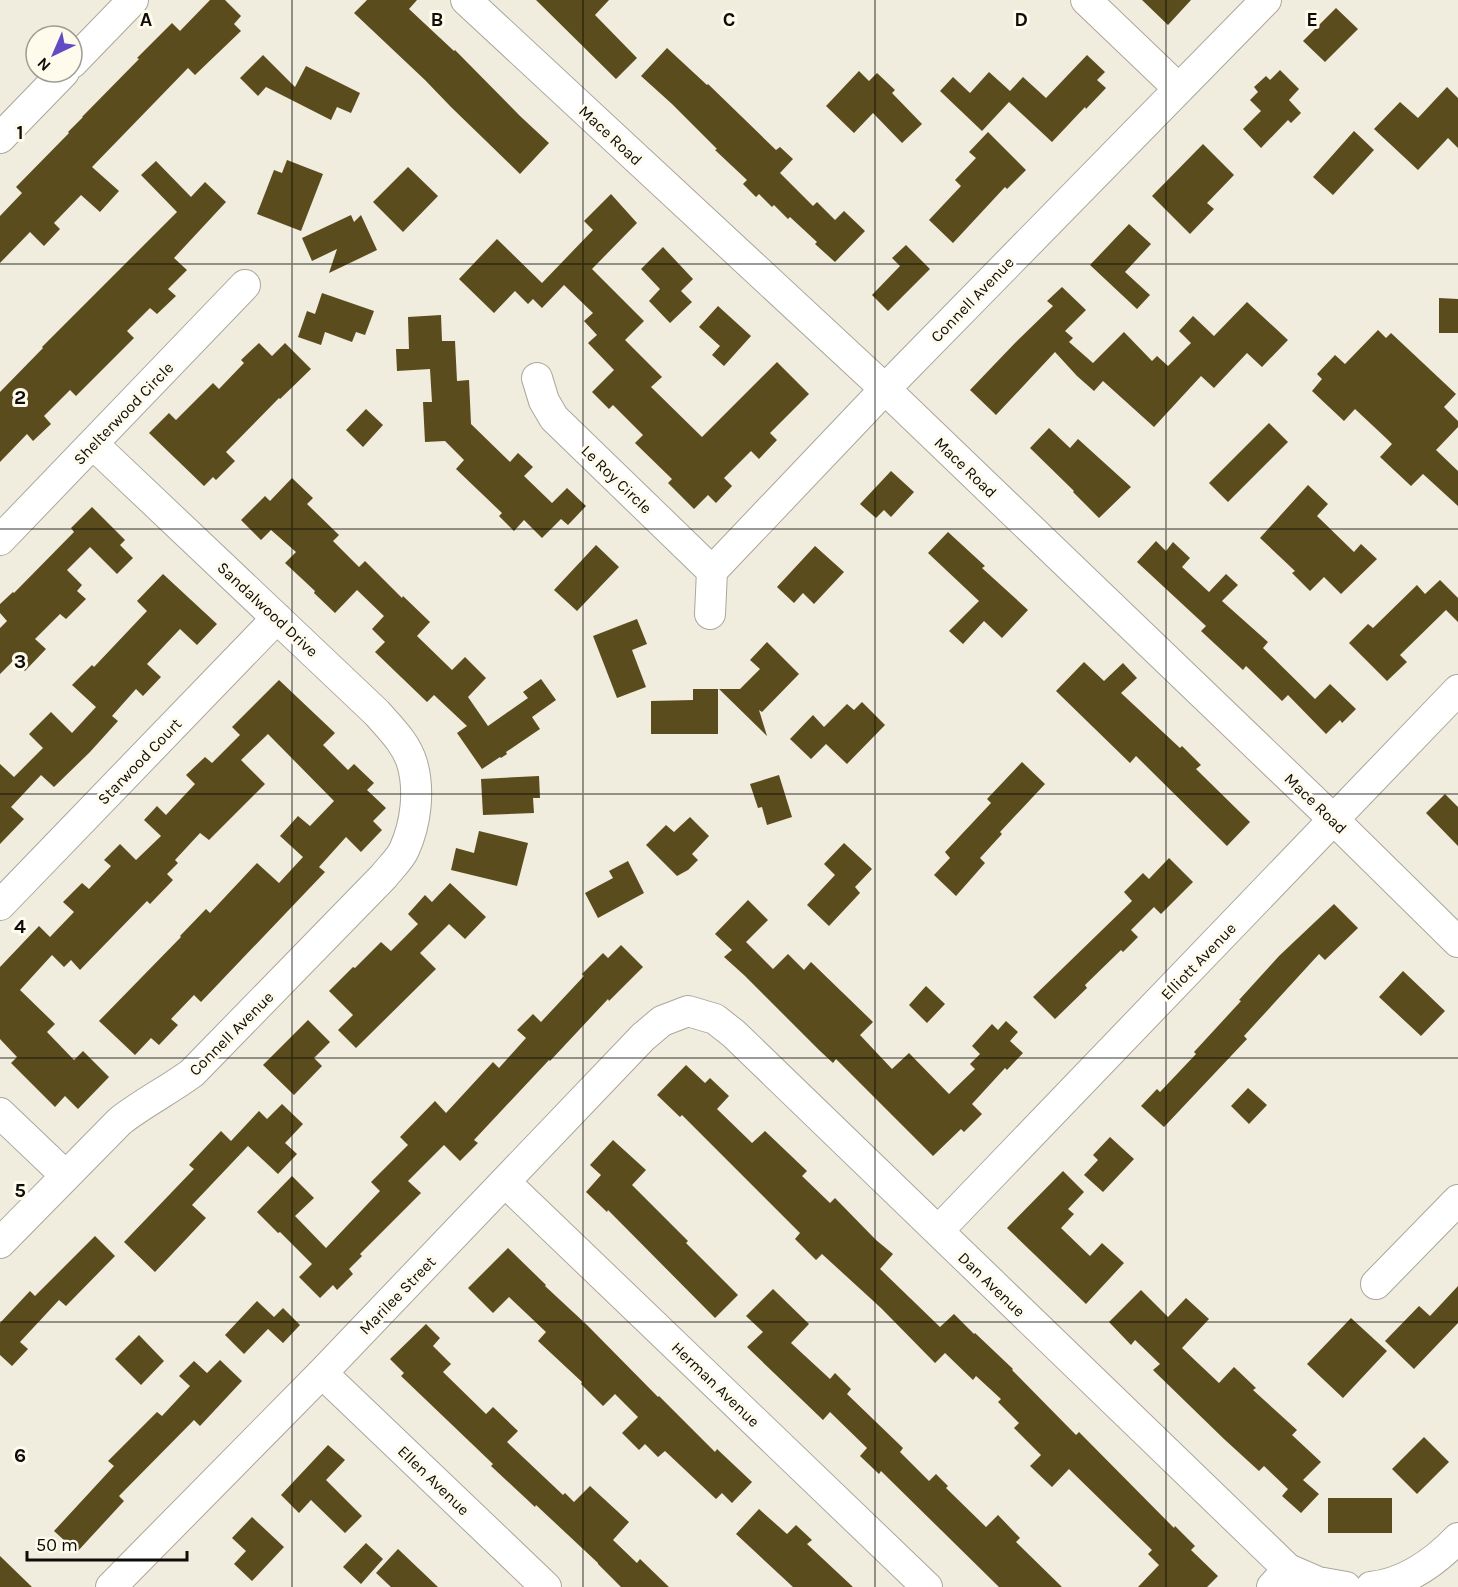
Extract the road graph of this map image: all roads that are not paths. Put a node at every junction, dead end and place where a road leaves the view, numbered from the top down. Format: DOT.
graph roads {
  1 [pos="133,0"];
  2 [pos="465,0"];
  3 [pos="1086,0"];
  4 [pos="1266,0"];
  5 [pos="84,51"];
  6 [pos="52,84"];
  7 [pos="1179,89"];
  8 [pos="0,138"];
  9 [pos="245,285"];
  10 [pos="537,378"];
  11 [pos="885,389"];
  12 [pos="93,444"];
  13 [pos="0,540"];
  14 [pos="712,571"];
  15 [pos="710,614"];
  16 [pos="277,618"];
  17 [pos="1458,690"];
  18 [pos="417,790"];
  19 [pos="1334,820"];
  20 [pos="0,905"];
  21 [pos="1458,942"];
  22 [pos="688,1011"];
  23 [pos="0,1113"];
  24 [pos="66,1176"];
  25 [pos="505,1182"];
  26 [pos="1458,1200"];
  27 [pos="938,1231"];
  28 [pos="0,1243"];
  29 [pos="1376,1284"];
  30 [pos="322,1372"];
  31 [pos="1458,1538"];
  32 [pos="1280,1578"];
  33 [pos="111,1587"];
  34 [pos="546,1587"];
  35 [pos="927,1587"];
  36 [pos="1347,1587"];
  37 [pos="1371,1587"];
  1 -- 5 [label="street"];
  2 -- 11 [label="street, Mace Road"];
  3 -- 7 [label="street"];
  4 -- 7 [label="street, Connell Avenue"];
  6 -- 8 [label="street"];
  7 -- 11 [label="street, Connell Avenue"];
  9 -- 12 [label="street, Shelterwood Circle"];
  10 -- 14 [label="street, Le Roy Circle"];
  11 -- 14 [label="street, Connell Avenue"];
  11 -- 19 [label="street, Mace Road"];
  12 -- 13 [label="street, Shelterwood Circle"];
  12 -- 16 [label="street, Sandalwood Drive"];
  14 -- 15 [label="street"];
  16 -- 18 [label="street, Sandalwood Drive"];
  16 -- 20 [label="street, Starwood Court"];
  17 -- 19 [label="street, Elliott Avenue"];
  18 -- 24 [label="street, Connell Avenue"];
  19 -- 21 [label="street, Mace Road"];
  19 -- 27 [label="street, Elliott Avenue"];
  22 -- 25 [label="street, Marilee Street"];
  22 -- 27 [label="street, Dan Avenue"];
  23 -- 24 [label="street"];
  24 -- 28 [label="street, Connell Avenue"];
  25 -- 30 [label="street, Marilee Street"];
  25 -- 35 [label="street, Herman Avenue"];
  26 -- 29 [label="street"];
  27 -- 32 [label="street, Dan Avenue"];
  30 -- 33 [label="street, Marilee Street"];
  30 -- 34 [label="street, Ellen Avenue"];
  31 -- 37 [label="street"];
  32 -- 36 [label="street"];
}
